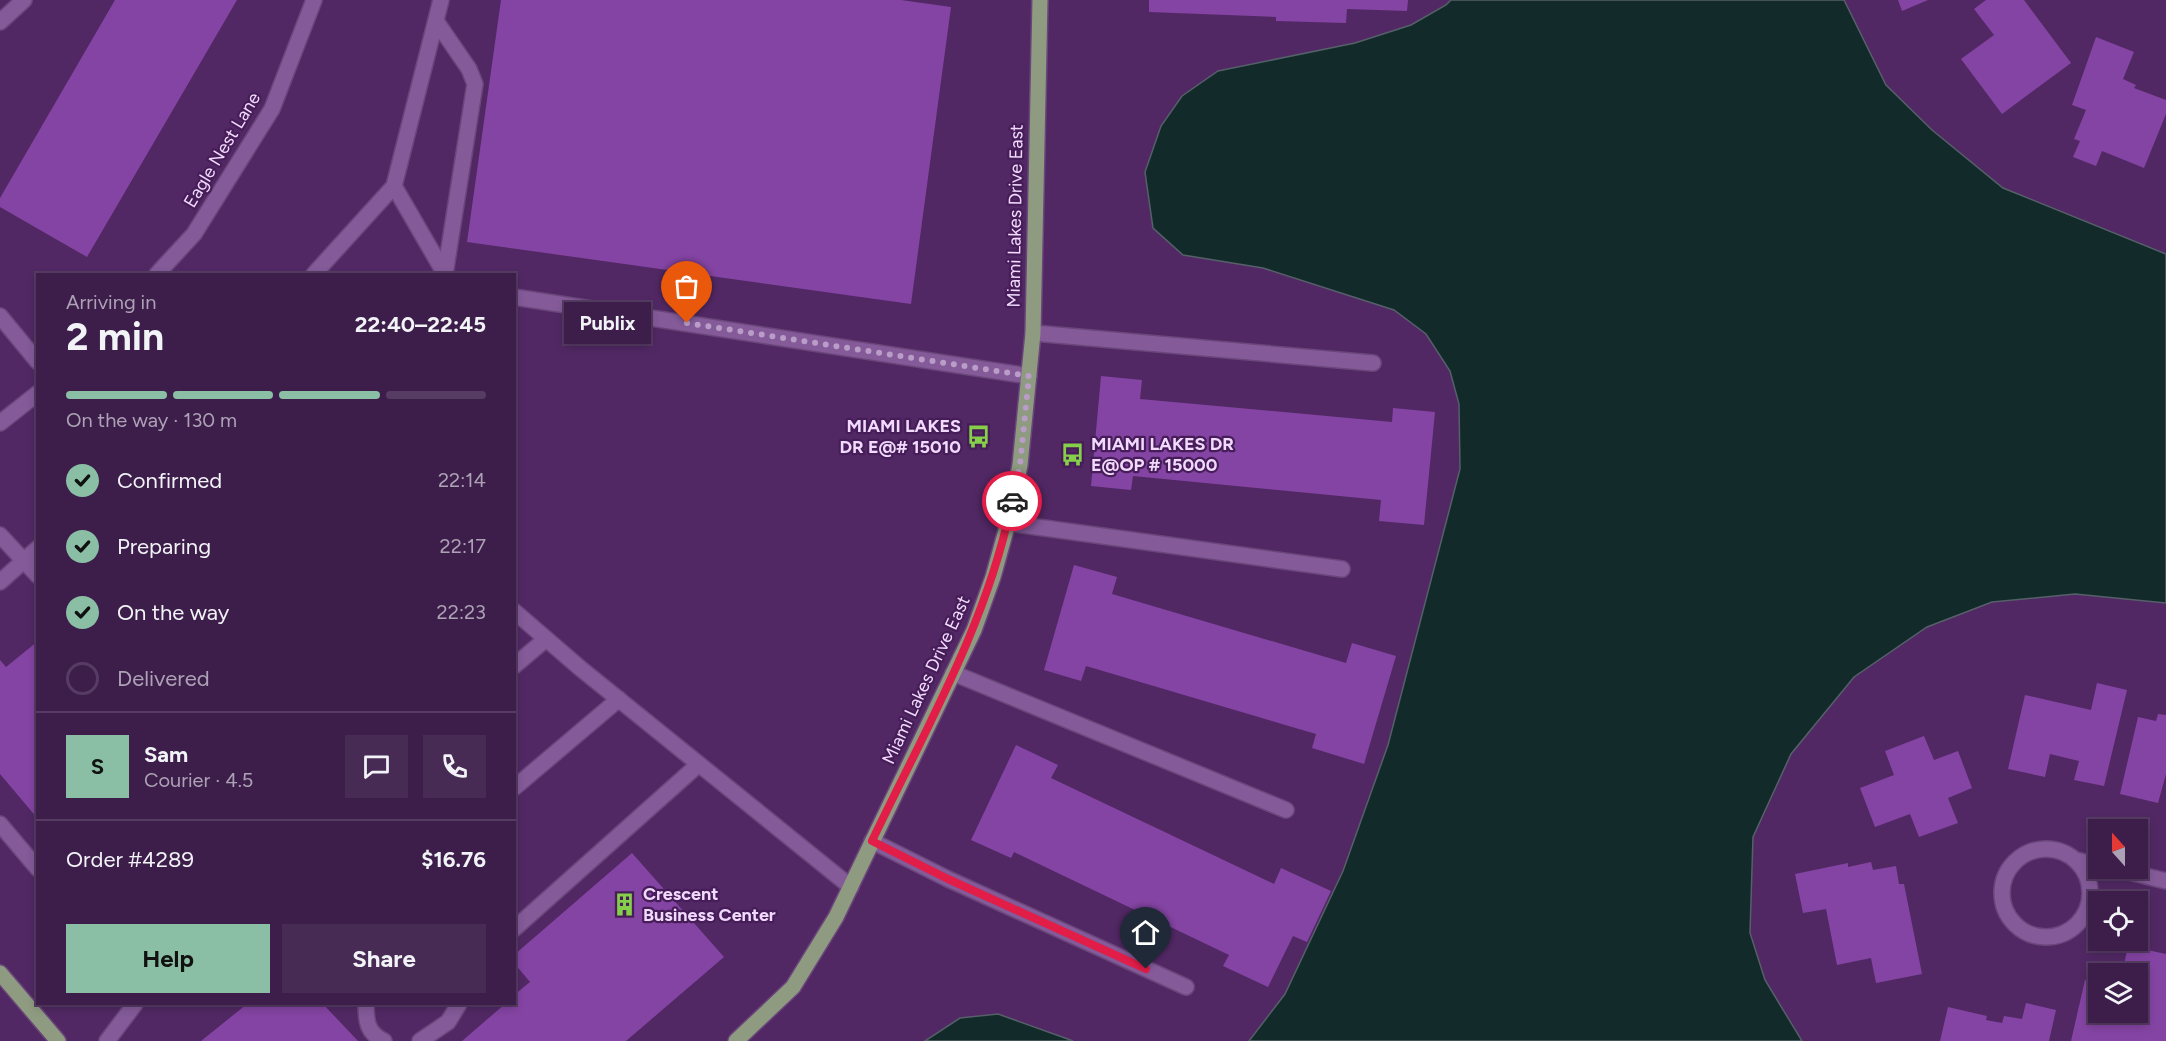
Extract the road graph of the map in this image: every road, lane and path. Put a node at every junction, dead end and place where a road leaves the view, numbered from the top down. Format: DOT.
graph roads {
  1 [pos="24,0"];
  2 [pos="315,0"];
  3 [pos="441,0"];
  4 [pos="1040,0"];
  5 [pos="436,21"];
  6 [pos="0,22"];
  7 [pos="394,186"];
  8 [pos="158,273"];
  9 [pos="315,273"];
  10 [pos="444,273"];
  11 [pos="445,273"];
  12 [pos="516,297"];
  13 [pos="0,316"];
  14 [pos="1033,333"];
  15 [pos="36,360"];
  16 [pos="1373,363"];
  17 [pos="1029,376"];
  18 [pos="36,395"];
  19 [pos="0,423"];
  20 [pos="1008,523"];
  21 [pos="0,536"];
  22 [pos="36,550"];
  23 [pos="24,560"];
  24 [pos="1342,569"];
  25 [pos="36,574"];
  26 [pos="0,582"];
  27 [pos="516,613"];
  28 [pos="546,639"];
  29 [pos="516,664"];
  30 [pos="953,673"];
  31 [pos="619,699"];
  32 [pos="699,764"];
  33 [pos="516,786"];
  34 [pos="1286,810"];
  35 [pos="0,824"];
  36 [pos="872,841"];
  37 [pos="2076,860"];
  38 [pos="2088,863"];
  39 [pos="36,867"];
  40 [pos="2148,877"];
  41 [pos="2166,881"];
  42 [pos="851,887"];
  43 [pos="516,927"];
  44 [pos="0,973"];
  45 [pos="1186,987"];
  46 [pos="134,1005"];
  47 [pos="366,1005"];
  48 [pos="458,1005"];
  49 [pos="58,1041"];
  50 [pos="107,1041"];
  51 [pos="384,1041"];
  52 [pos="420,1041"];
  53 [pos="736,1041"];
  1 -- 6 [label="street"];
  2 -- 8 [label="street, Eagle Nest Lane"];
  3 -- 5 [label="street"];
  4 -- 14 [label="main road, Miami Lakes Drive East"];
  5 -- 7 [label="street"];
  5 -- 11 [label="street"];
  7 -- 9 [label="street"];
  7 -- 10 [label="street"];
  12 -- 17 [label="street"];
  13 -- 15 [label="street"];
  14 -- 16 [label="street"];
  14 -- 17 [label="main road, Miami Lakes Drive East"];
  17 -- 20 [label="main road, Miami Lakes Drive East"];
  18 -- 19 [label="street"];
  20 -- 24 [label="street"];
  20 -- 30 [label="main road, Miami Lakes Drive East"];
  21 -- 23 [label="street"];
  22 -- 23 [label="street"];
  23 -- 25 [label="street"];
  23 -- 26 [label="street"];
  27 -- 28 [label="street"];
  28 -- 29 [label="street"];
  28 -- 31 [label="street"];
  30 -- 34 [label="street"];
  30 -- 36 [label="main road, Miami Lakes Drive East"];
  31 -- 32 [label="street"];
  31 -- 33 [label="street"];
  32 -- 42 [label="street"];
  32 -- 43 [label="street"];
  35 -- 39 [label="street"];
  36 -- 42 [label="main road, Miami Lakes Drive East"];
  36 -- 45 [label="street"];
  37 -- 37 [label="street"];
  37 -- 38 [label="street"];
  40 -- 41 [label="street"];
  42 -- 53 [label="main road, Miami Lakes Drive East"];
  44 -- 49 [label="main road"];
  46 -- 50 [label="street"];
  47 -- 51 [label="street"];
  48 -- 52 [label="street"];
}
